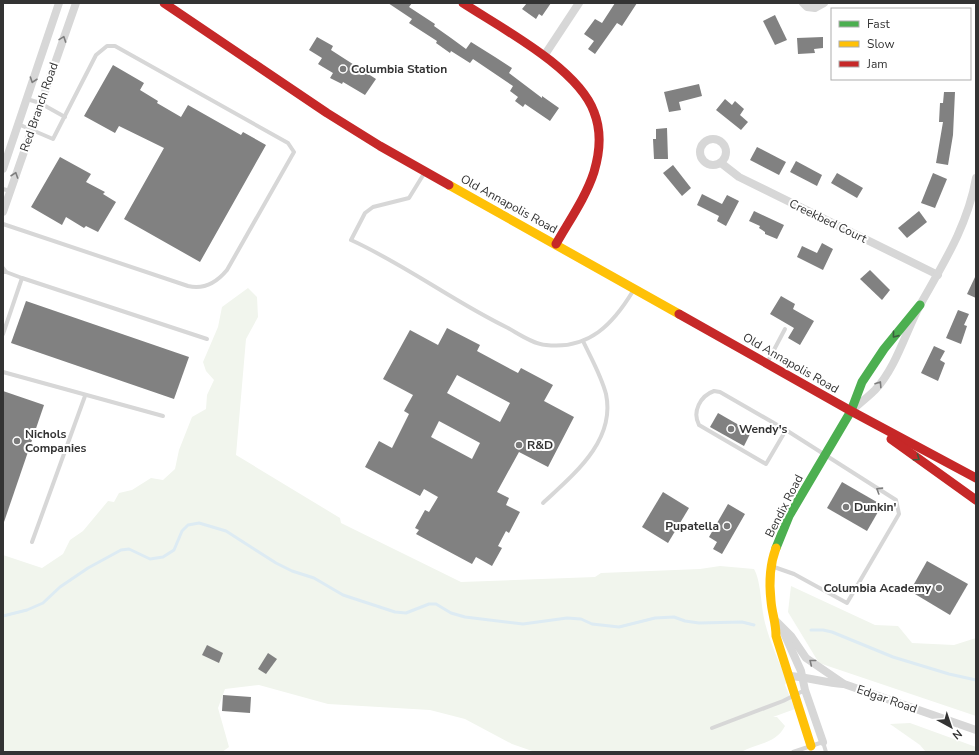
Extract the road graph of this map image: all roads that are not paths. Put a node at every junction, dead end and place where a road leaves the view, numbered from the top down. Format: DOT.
graph roads {
  1 [pos="59,3"];
  2 [pos="76,3"];
  3 [pos="164,3"];
  4 [pos="463,3"];
  5 [pos="579,3"];
  6 [pos="803,3"];
  7 [pos="824,3"];
  8 [pos="544,56"];
  9 [pos="27,99"];
  10 [pos="40,103"];
  11 [pos="66,117"];
  12 [pos="18,124"];
  13 [pos="32,129"];
  14 [pos="721,163"];
  15 [pos="3,169"];
  16 [pos="425,172"];
  17 [pos="976,183"];
  18 [pos="6,190"];
  19 [pos="3,212"];
  20 [pos="3,224"];
  21 [pos="556,244"];
  22 [pos="4,271"];
  23 [pos="938,276"];
  24 [pos="22,278"];
  25 [pos="634,288"];
  26 [pos="920,305"];
  27 [pos="785,329"];
  28 [pos="3,334"];
  29 [pos="207,339"];
  30 [pos="582,341"];
  31 [pos="767,364"];
  32 [pos="3,372"];
  33 [pos="84,396"];
  34 [pos="851,411"];
  35 [pos="163,416"];
  36 [pos="786,430"];
  37 [pos="824,456"];
  38 [pos="976,478"];
  39 [pos="976,500"];
  40 [pos="543,503"];
  41 [pos="32,542"];
  42 [pos="771,567"];
  43 [pos="776,621"];
  44 [pos="790,676"];
  45 [pos="802,676"];
  46 [pos="844,684"];
  47 [pos="805,690"];
  48 [pos="794,695"];
  49 [pos="712,728"];
  50 [pos="976,730"];
  51 [pos="823,742"];
  52 [pos="812,749"];
  53 [pos="793,752"];
  54 [pos="826,752"];
  1 -- 9 [label="street, Red Branch Road, one-way"];
  10 -- 2 [label="street, Red Branch Road, one-way"];
  3 -- 16 [label="main road, Old Annapolis Road"];
  4 -- 8 [label="main road"];
  5 -- 8 [label="street"];
  6 -- 7 [label="street"];
  8 -- 21 [label="main road"];
  9 -- 10 [label="lane"];
  9 -- 12 [label="street, Red Branch Road"];
  10 -- 11 [label="lane"];
  10 -- 13 [label="street, Red Branch Road"];
  11 -- 13 [label="lane"];
  11 -- 20 [label="lane"];
  12 -- 13 [label="lane"];
  12 -- 15 [label="street, Red Branch Road"];
  18 -- 13 [label="street, Red Branch Road, one-way"];
  14 -- 23 [label="street, Creekbed Court"];
  16 -- 21 [label="main road, Old Annapolis Road"];
  16 -- 30 [label="lane"];
  17 -- 23 [label="street"];
  18 -- 19 [label="street, Red Branch Road"];
  21 -- 25 [label="main road, Old Annapolis Road"];
  22 -- 24 [label="lane"];
  23 -- 26 [label="street"];
  24 -- 28 [label="lane"];
  24 -- 29 [label="lane"];
  25 -- 30 [label="lane"];
  25 -- 31 [label="main road, Old Annapolis Road"];
  26 -- 34 [label="main road, Bendix Road, one-way"];
  34 -- 26 [label="street, one-way"];
  27 -- 31 [label="lane"];
  30 -- 40 [label="lane"];
  31 -- 34 [label="main road, Old Annapolis Road"];
  32 -- 33 [label="lane"];
  33 -- 35 [label="lane"];
  33 -- 41 [label="lane"];
  34 -- 37 [label="main road, Bendix Road"];
  34 -- 38 [label="main road, Old Annapolis Road"];
  34 -- 39 [label="main road, Old Annapolis Road, one-way"];
  36 -- 36 [label="lane"];
  36 -- 37 [label="lane"];
  37 -- 42 [label="main road, Bendix Road"];
  42 -- 37 [label="lane, one-way"];
  42 -- 43 [label="main road, Bendix Road"];
  43 -- 44 [label="main road, Bendix Road"];
  43 -- 45 [label="street, Bendix Road"];
  46 -- 43 [label="street, Edgar Road, one-way"];
  44 -- 45 [label="street, Edgar Road"];
  44 -- 48 [label="main road, Bendix Road"];
  45 -- 46 [label="street, Edgar Road"];
  45 -- 47 [label="street, Bendix Road"];
  46 -- 50 [label="street, Edgar Road"];
  47 -- 48 [label="lane"];
  47 -- 51 [label="street, Bendix Road"];
  48 -- 49 [label="lane"];
  48 -- 52 [label="main road, Bendix Road"];
  51 -- 52 [label="lane"];
  51 -- 54 [label="lane"];
  52 -- 53 [label="lane"];
}
